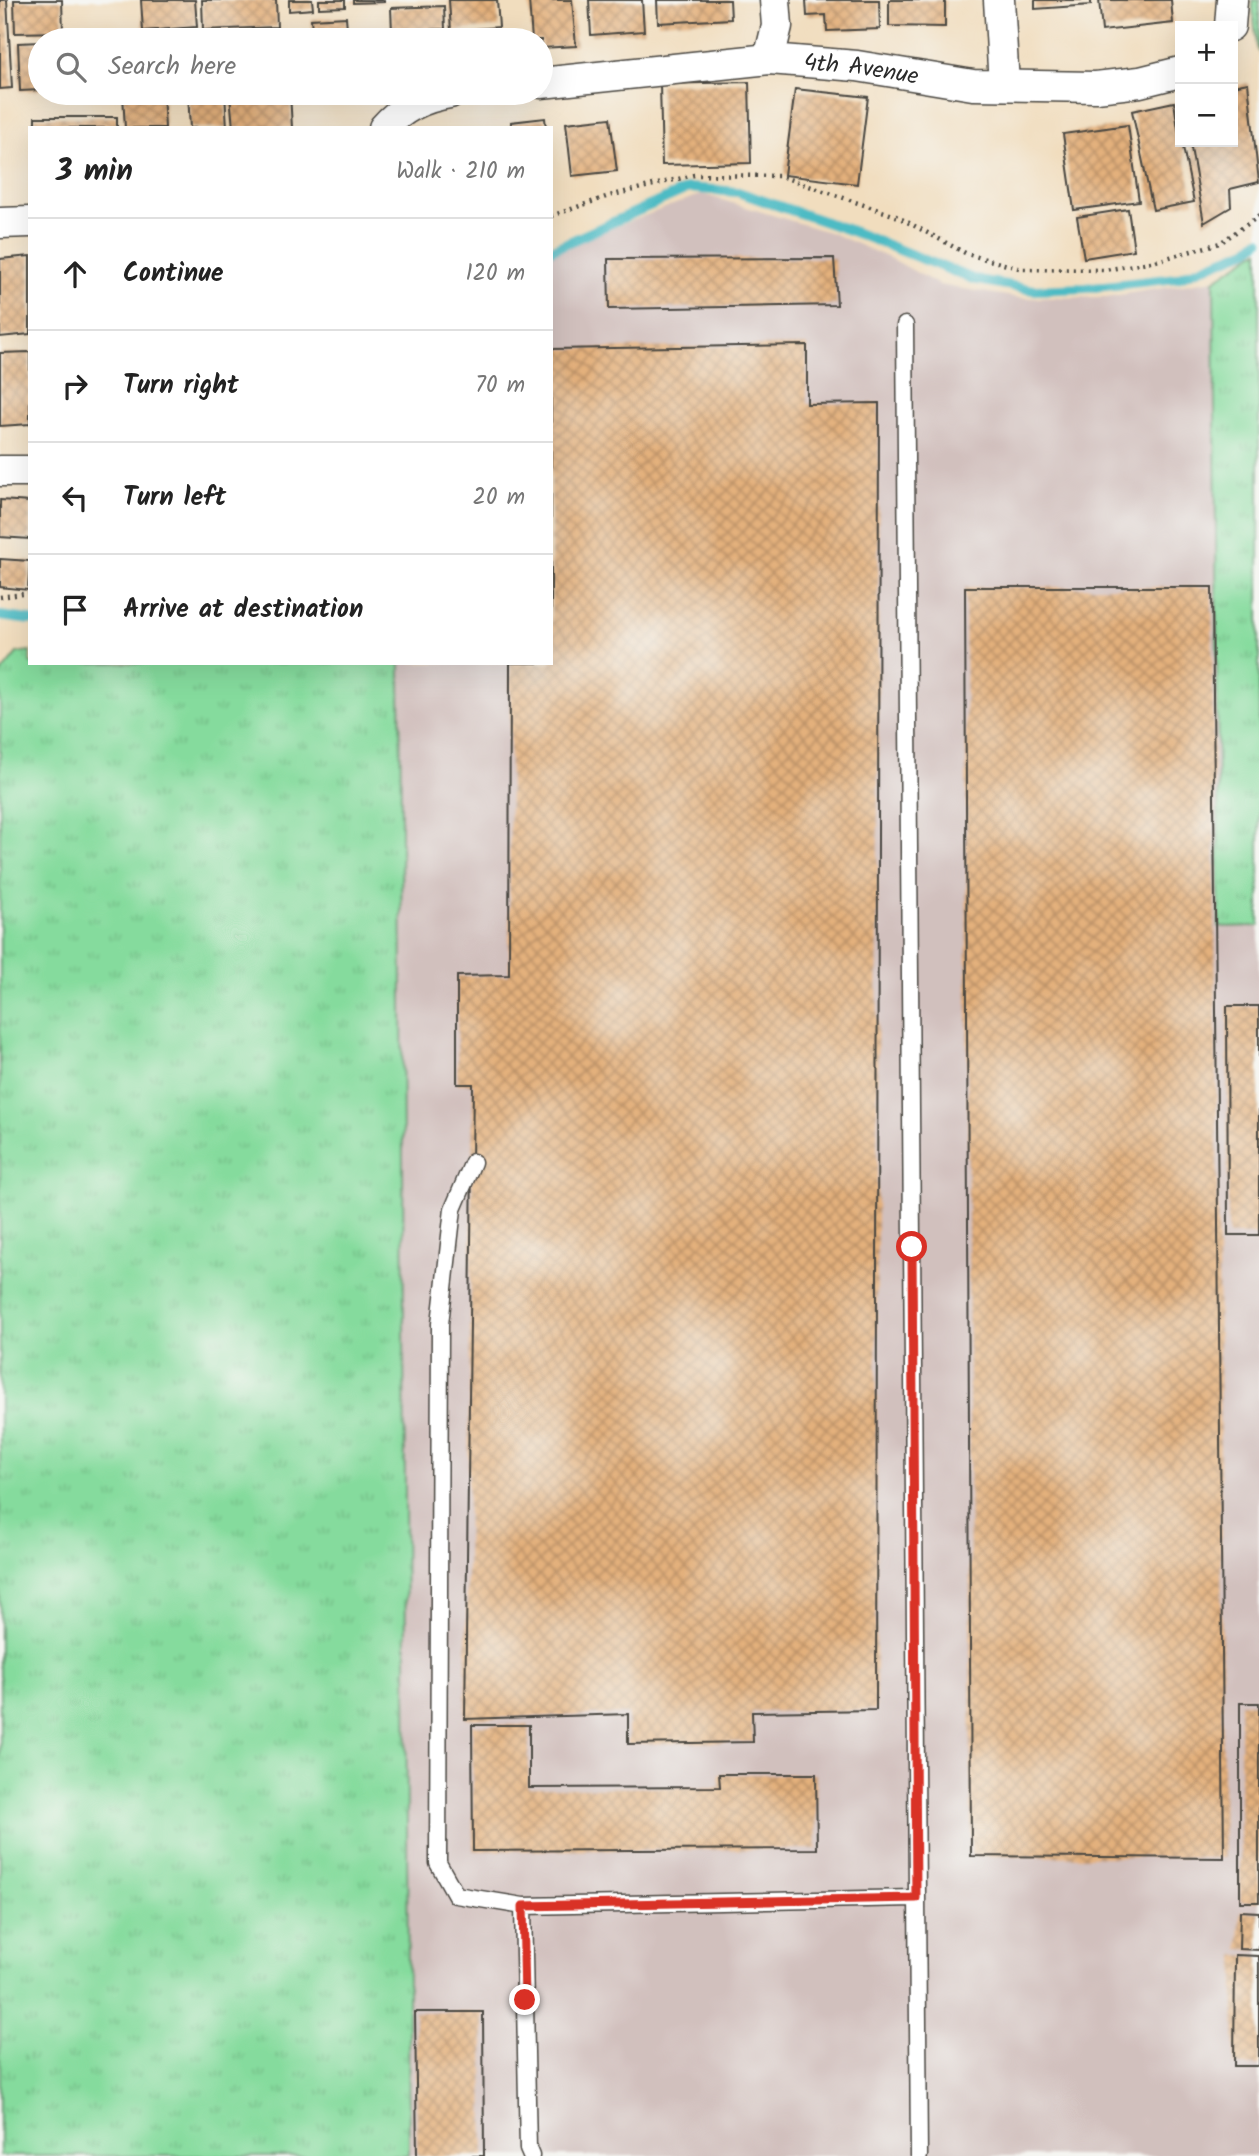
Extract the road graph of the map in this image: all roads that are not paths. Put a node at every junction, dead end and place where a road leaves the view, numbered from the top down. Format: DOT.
graph roads {
  1 [pos="775,0"];
  2 [pos="999,0"];
  3 [pos="1232,0"];
  4 [pos="1230,21"];
  5 [pos="769,59"];
  6 [pos="1175,73"];
  7 [pos="553,82"];
  8 [pos="1004,85"];
  9 [pos="411,105"];
  10 [pos="385,126"];
  11 [pos="28,222"];
  12 [pos="0,223"];
  13 [pos="905,325"];
  14 [pos="0,471"];
  15 [pos="28,471"];
  16 [pos="473,1162"];
  17 [pos="916,1898"];
  18 [pos="523,1906"];
  19 [pos="531,2156"];
  20 [pos="919,2156"];
  1 -- 5 [label="street"];
  2 -- 8 [label="street"];
  3 -- 4 [label="street"];
  5 -- 7 [label="street, 4th Avenue"];
  5 -- 8 [label="street, 4th Avenue"];
  6 -- 8 [label="street, 4th Avenue"];
  9 -- 10 [label="street"];
  11 -- 12 [label="street"];
  13 -- 17 [label="lane"];
  14 -- 15 [label="street"];
  16 -- 18 [label="lane"];
  17 -- 18 [label="lane"];
  17 -- 20 [label="lane"];
  18 -- 19 [label="lane"];
}
